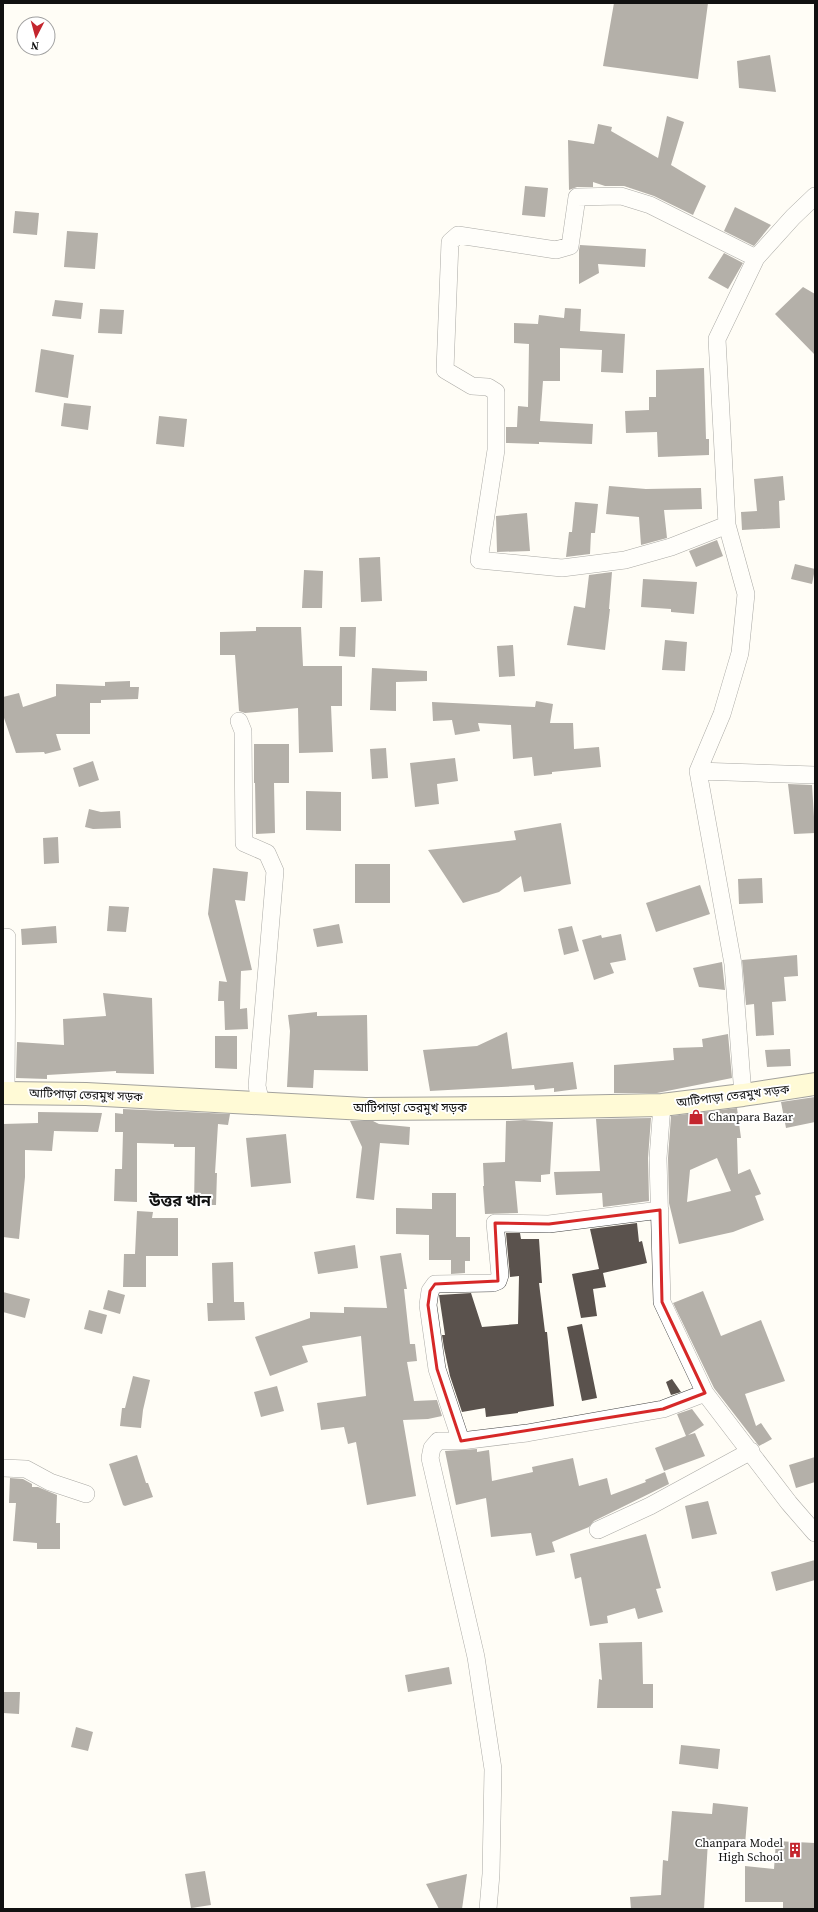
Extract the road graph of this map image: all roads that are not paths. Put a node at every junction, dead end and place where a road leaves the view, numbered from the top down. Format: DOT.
graph roads {
  1 [pos="815,196"];
  2 [pos="756,258"];
  3 [pos="727,525"];
  4 [pos="239,721"];
  5 [pos="698,771"];
  6 [pos="815,775"];
  7 [pos="7,937"];
  8 [pos="815,1084"];
  9 [pos="4,1093"];
  10 [pos="744,1095"];
  11 [pos="261,1104"];
  12 [pos="662,1105"];
  13 [pos="660,1210"];
  14 [pos="705,1393"];
  15 [pos="461,1441"];
  16 [pos="751,1451"];
  17 [pos="3,1468"];
  18 [pos="86,1494"];
  19 [pos="598,1530"];
  20 [pos="815,1533"];
  21 [pos="488,1909"];
  1 -- 2 [label="street"];
  2 -- 3 [label="street"];
  2 -- 3 [label="street"];
  3 -- 5 [label="street"];
  4 -- 11 [label="street"];
  5 -- 6 [label="street"];
  5 -- 10 [label="street"];
  7 -- 9 [label="street"];
  8 -- 10 [label="main road, আটিপাড়া তেরমুখ সড়ক"];
  9 -- 11 [label="main road, আটিপাড়া তেরমুখ সড়ক"];
  10 -- 12 [label="main road, আটিপাড়া তেরমুখ সড়ক"];
  11 -- 12 [label="main road, আটিপাড়া তেরমুখ সড়ক"];
  12 -- 13 [label="street"];
  13 -- 14 [label="street"];
  13 -- 15 [label="street"];
  14 -- 15 [label="street"];
  14 -- 16 [label="street"];
  15 -- 21 [label="street"];
  16 -- 19 [label="street"];
  16 -- 20 [label="street"];
  17 -- 18 [label="street"];
}
